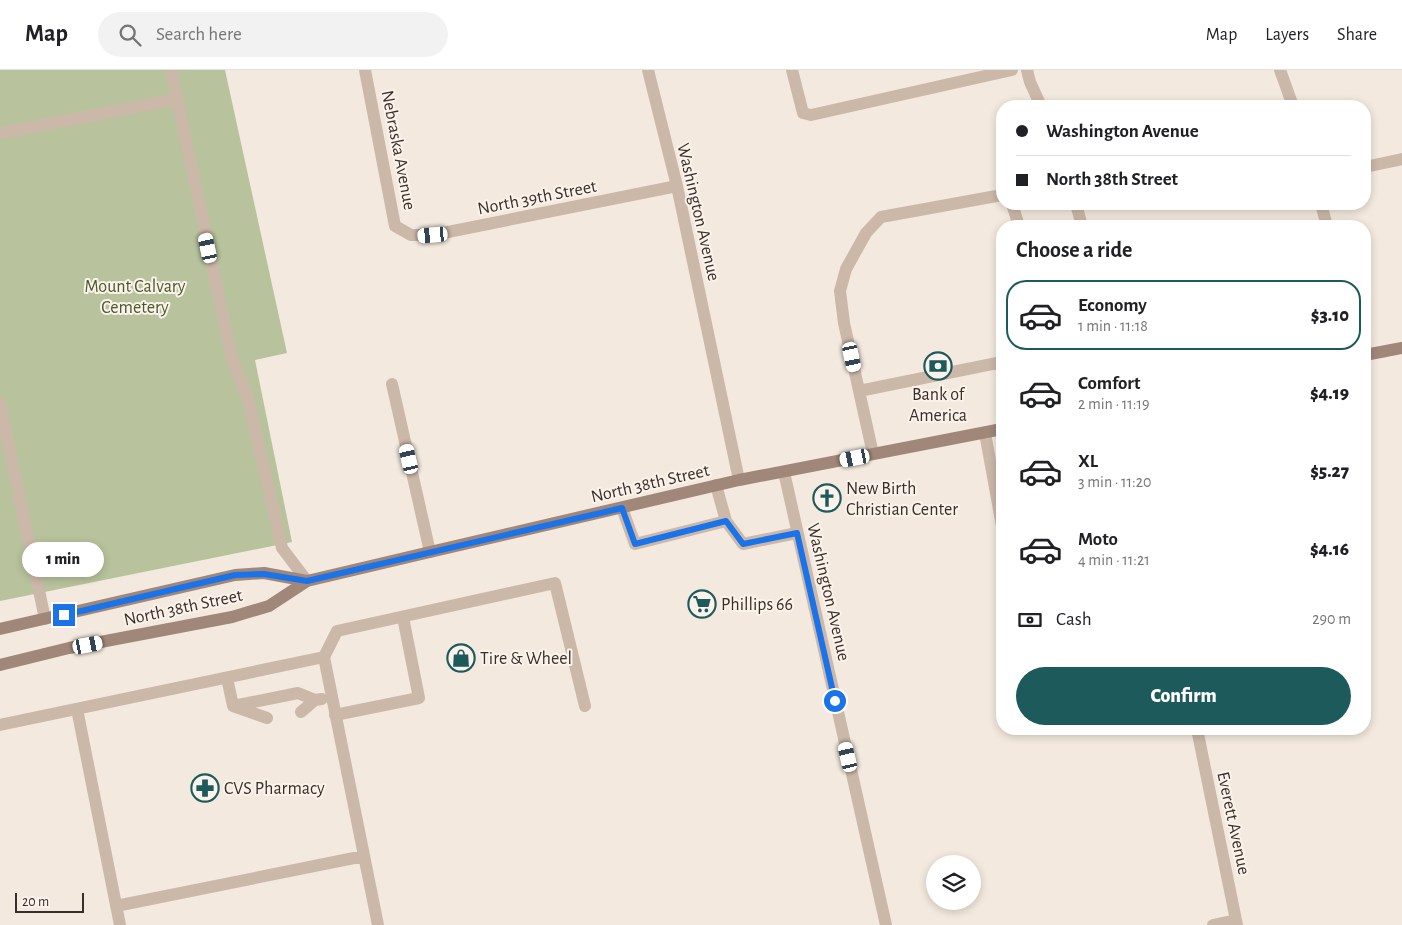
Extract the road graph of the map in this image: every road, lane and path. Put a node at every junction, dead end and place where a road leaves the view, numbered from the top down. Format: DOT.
graph roads {
  1 [pos="171,70"];
  2 [pos="365,70"];
  3 [pos="648,70"];
  4 [pos="792,70"];
  5 [pos="1012,70"];
  6 [pos="1027,70"];
  7 [pos="1280,70"];
  8 [pos="177,99"];
  9 [pos="1039,100"];
  10 [pos="1291,100"];
  11 [pos="0,133"];
  12 [pos="1402,159"];
  13 [pos="1371,166"];
  14 [pos="677,186"];
  15 [pos="996,196"];
  16 [pos="404,232"];
  17 [pos="1402,348"];
  18 [pos="1371,354"];
  19 [pos="996,363"];
  20 [pos="392,384"];
  21 [pos="859,391"];
  22 [pos="0,404"];
  23 [pos="996,430"];
  24 [pos="985,433"];
  25 [pos="873,454"];
  26 [pos="784,472"];
  27 [pos="738,480"];
  28 [pos="716,485"];
  29 [pos="996,493"];
  30 [pos="622,508"];
  31 [pos="726,521"];
  32 [pos="797,533"];
  33 [pos="430,552"];
  34 [pos="307,581"];
  35 [pos="403,617"];
  36 [pos="45,619"];
  37 [pos="0,629"];
  38 [pos="324,657"];
  39 [pos="0,665"];
  40 [pos="227,678"];
  41 [pos="332,697"];
  42 [pos="314,700"];
  43 [pos="233,706"];
  44 [pos="585,706"];
  45 [pos="77,709"];
  46 [pos="301,712"];
  47 [pos="336,716"];
  48 [pos="267,718"];
  49 [pos="0,725"];
  50 [pos="1197,735"];
  51 [pos="364,856"];
  52 [pos="116,906"];
  53 [pos="1236,923"];
  54 [pos="120,925"];
  55 [pos="378,925"];
  56 [pos="886,925"];
  57 [pos="1213,925"];
  1 -- 8 [label="street"];
  2 -- 16 [label="street, Nebraska Avenue"];
  3 -- 14 [label="street, Washington Avenue"];
  4 -- 5 [label="street"];
  6 -- 9 [label="street"];
  7 -- 10 [label="street"];
  8 -- 11 [label="street"];
  8 -- 34 [label="street"];
  12 -- 13 [label="street"];
  14 -- 16 [label="street, North 39th Street"];
  14 -- 27 [label="street, Washington Avenue"];
  15 -- 21 [label="street"];
  17 -- 18 [label="main road"];
  19 -- 21 [label="street"];
  20 -- 33 [label="street"];
  21 -- 25 [label="street"];
  22 -- 36 [label="street"];
  23 -- 24 [label="main road, North 38th Street"];
  24 -- 25 [label="main road, North 38th Street"];
  24 -- 29 [label="street"];
  25 -- 26 [label="main road, North 38th Street"];
  26 -- 27 [label="main road, North 38th Street"];
  26 -- 32 [label="street, Washington Avenue"];
  27 -- 28 [label="main road, North 38th Street"];
  28 -- 30 [label="main road, North 38th Street"];
  28 -- 31 [label="street"];
  30 -- 31 [label="street"];
  30 -- 33 [label="main road, North 38th Street"];
  31 -- 32 [label="street"];
  32 -- 56 [label="street, Washington Avenue"];
  33 -- 34 [label="main road, North 38th Street"];
  34 -- 36 [label="main road, North 38th Street"];
  34 -- 39 [label="main road, North 38th Street"];
  35 -- 38 [label="street"];
  35 -- 44 [label="street"];
  35 -- 47 [label="street"];
  36 -- 37 [label="main road, North 38th Street"];
  38 -- 40 [label="street"];
  38 -- 41 [label="street"];
  40 -- 43 [label="street"];
  40 -- 45 [label="street"];
  41 -- 42 [label="street"];
  41 -- 47 [label="street"];
  42 -- 43 [label="street"];
  42 -- 46 [label="street"];
  43 -- 48 [label="street"];
  45 -- 49 [label="street"];
  45 -- 52 [label="street"];
  47 -- 51 [label="street"];
  50 -- 53 [label="street, Everett Avenue"];
  51 -- 52 [label="street"];
  51 -- 55 [label="street"];
  52 -- 54 [label="street"];
  53 -- 57 [label="street"];
}
